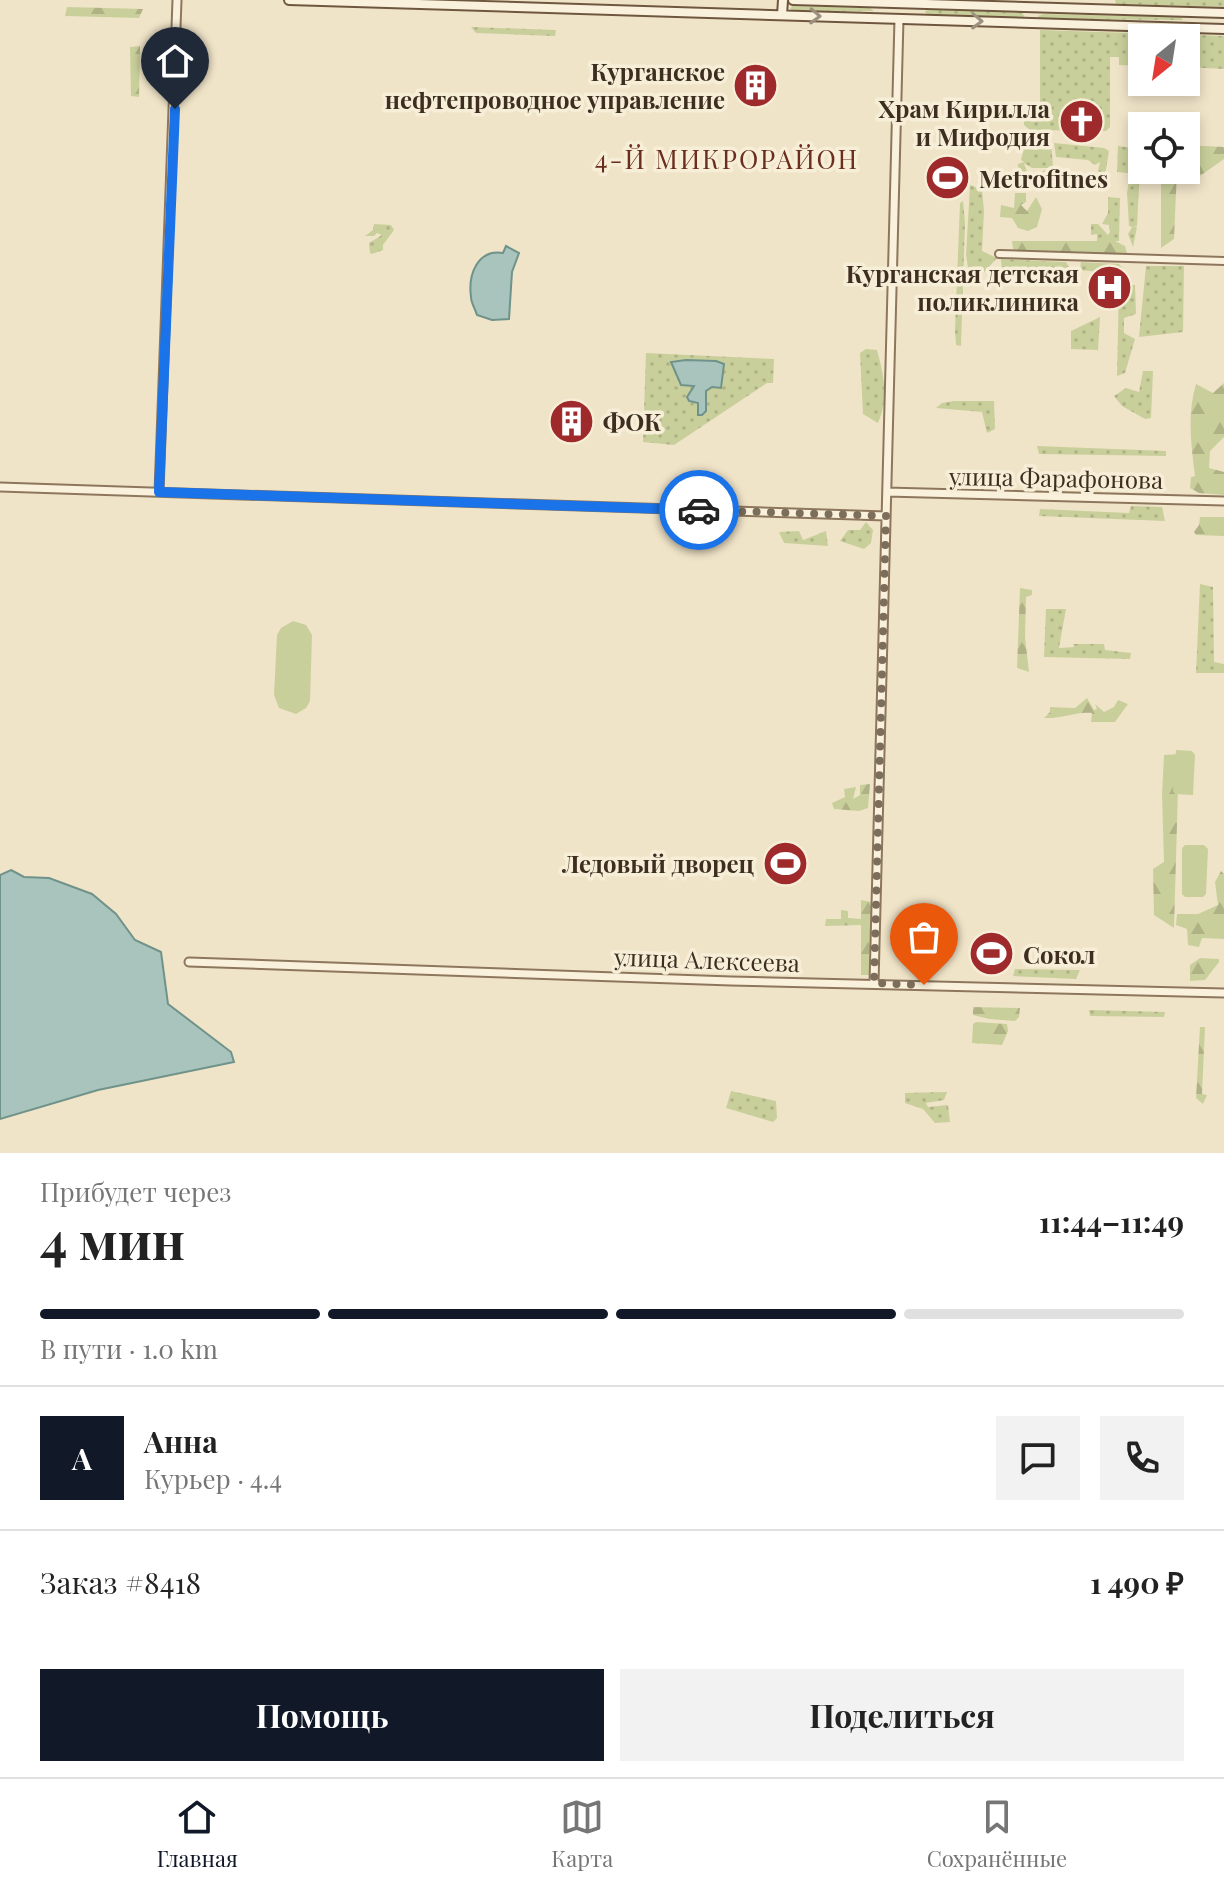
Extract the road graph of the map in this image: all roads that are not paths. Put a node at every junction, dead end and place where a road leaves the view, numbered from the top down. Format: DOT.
graph roads {
  1 [pos="177,0"];
  2 [pos="289,0"];
  3 [pos="690,0"];
  4 [pos="783,0"];
  5 [pos="793,0"];
  6 [pos="899,2"];
  7 [pos="1031,7"];
  8 [pos="690,12"];
  9 [pos="1192,12"];
  10 [pos="1224,13"];
  11 [pos="782,15"];
  12 [pos="899,19"];
  13 [pos="1030,23"];
  14 [pos="1191,24"];
  15 [pos="1128,26"];
  16 [pos="1200,28"];
  17 [pos="1224,29"];
  18 [pos="999,254"];
  19 [pos="1224,261"];
  20 [pos="0,487"];
  21 [pos="159,492"];
  22 [pos="887,492"];
  23 [pos="1224,501"];
  24 [pos="886,516"];
  25 [pos="189,962"];
  26 [pos="874,983"];
  27 [pos="1224,993"];
  1 -- 21 [label="street"];
  2 -- 8 [label="main road"];
  3 -- 8 [label="main road"];
  4 -- 11 [label="main road"];
  5 -- 6 [label="main road"];
  6 -- 7 [label="main road"];
  6 -- 12 [label="main road"];
  7 -- 9 [label="main road"];
  7 -- 13 [label="main road"];
  8 -- 11 [label="main road"];
  9 -- 10 [label="main road"];
  9 -- 14 [label="main road"];
  11 -- 12 [label="main road, one-way"];
  12 -- 13 [label="main road, one-way"];
  12 -- 22 [label="street"];
  13 -- 15 [label="main road"];
  16 -- 17 [label="main road"];
  18 -- 19 [label="street"];
  20 -- 21 [label="street"];
  21 -- 24 [label="street"];
  22 -- 23 [label="street, улица Фарафонова"];
  22 -- 24 [label="street"];
  24 -- 26 [label="street"];
  25 -- 26 [label="street, улица Алексеева"];
  26 -- 27 [label="street, улица Алексеева"];
}
